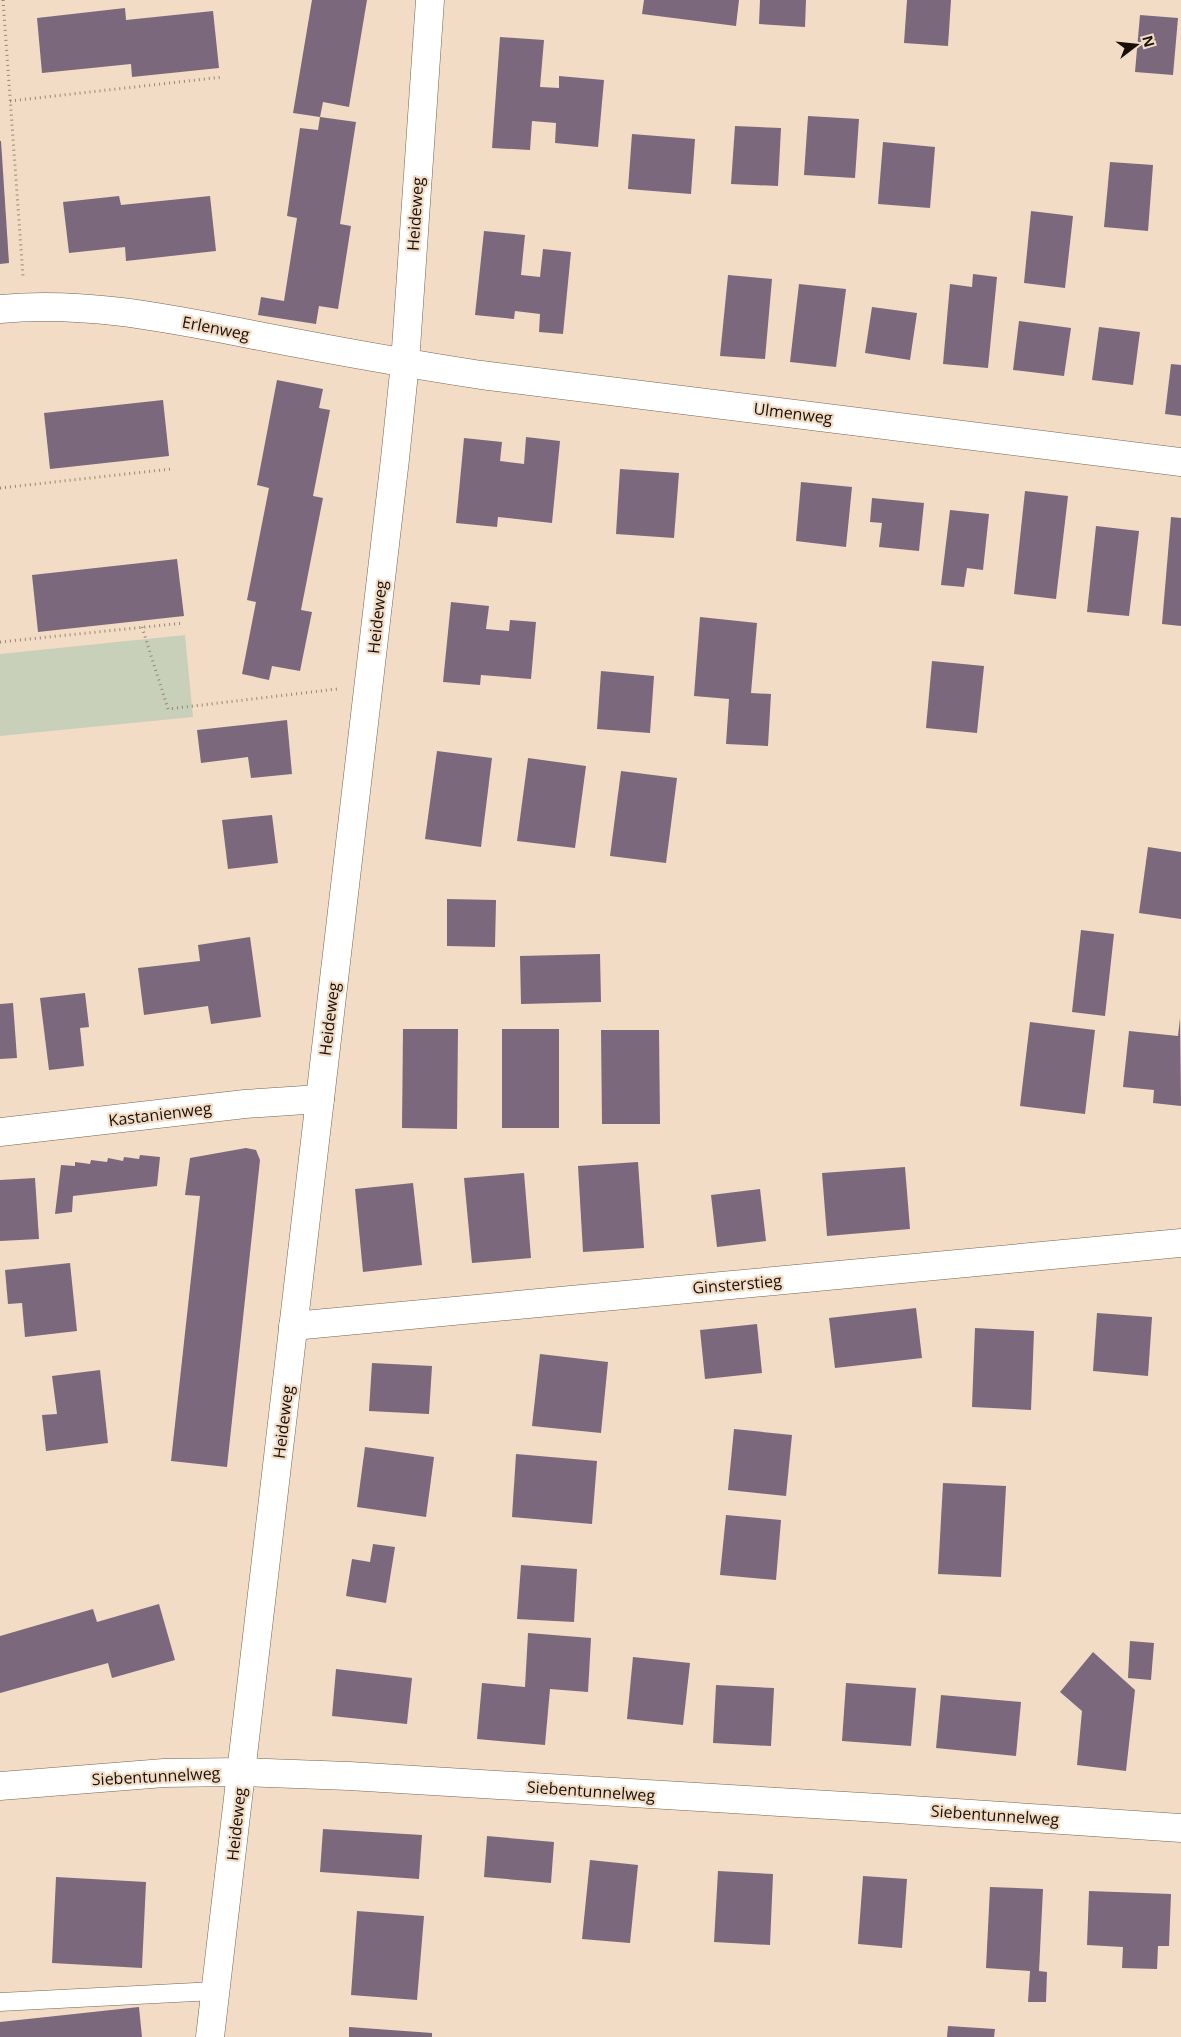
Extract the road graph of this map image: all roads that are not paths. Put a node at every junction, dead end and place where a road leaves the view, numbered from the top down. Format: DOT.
graph roads {
  1 [pos="430,0"];
  2 [pos="13,308"];
  3 [pos="405,364"];
  4 [pos="1181,462"];
  5 [pos="320,1099"];
  6 [pos="0,1132"];
  7 [pos="1181,1243"];
  8 [pos="293,1326"];
  9 [pos="241,1772"];
  10 [pos="0,1786"];
  11 [pos="1181,1828"];
  12 [pos="215,1992"];
  13 [pos="0,2002"];
  14 [pos="210,2037"];
  1 -- 3 [label="street, Heideweg"];
  2 -- 3 [label="street, Erlenweg"];
  3 -- 4 [label="street, Ulmenweg"];
  3 -- 5 [label="street, Heideweg"];
  5 -- 6 [label="street, Kastanienweg"];
  5 -- 8 [label="street, Heideweg"];
  7 -- 8 [label="street, Ginsterstieg"];
  8 -- 9 [label="street, Heideweg"];
  9 -- 10 [label="street, Siebentunnelweg"];
  9 -- 11 [label="street, Siebentunnelweg"];
  9 -- 12 [label="street, Heideweg"];
  12 -- 13 [label="lane"];
  12 -- 14 [label="street, Heideweg"];
}
